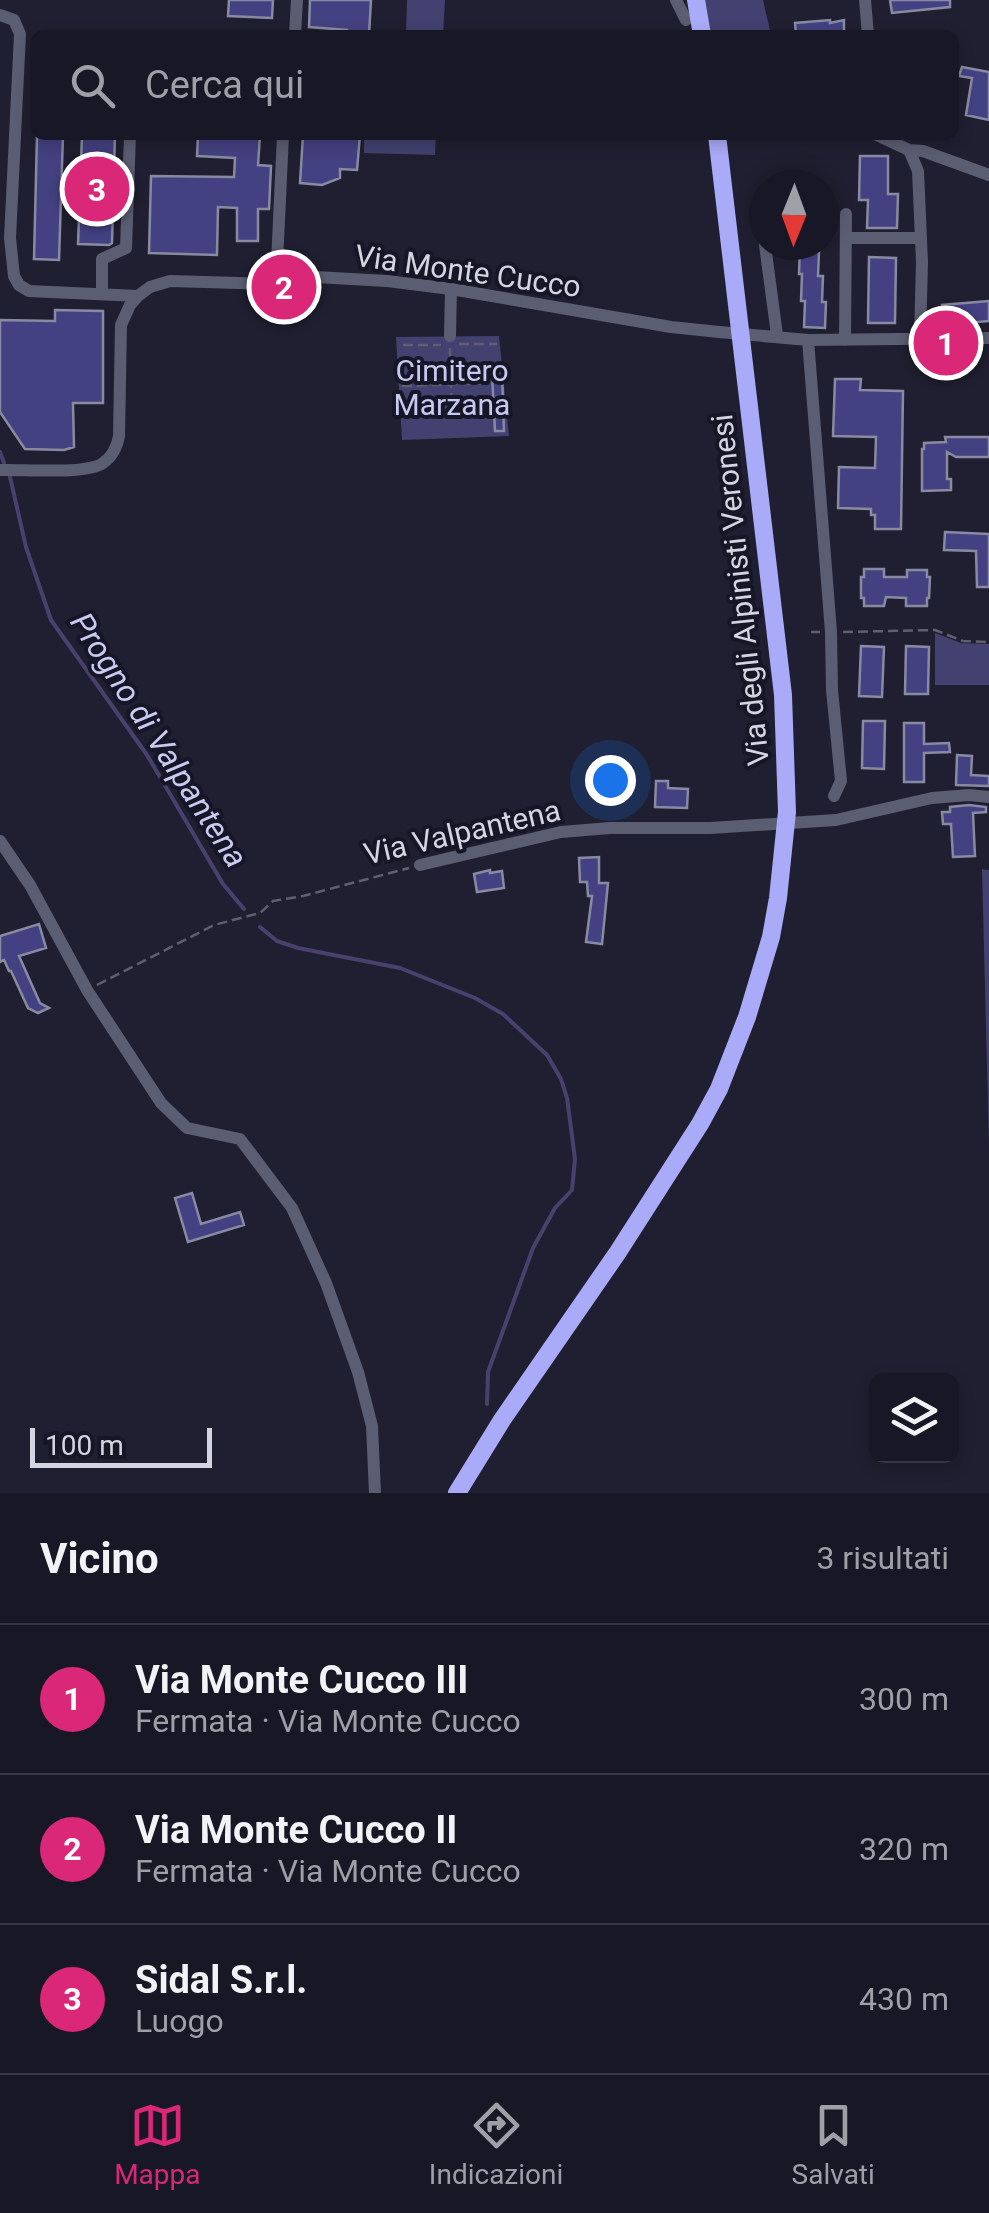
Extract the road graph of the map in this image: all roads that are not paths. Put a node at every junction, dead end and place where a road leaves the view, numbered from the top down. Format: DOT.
graph roads {
  1 [pos="296,0"];
  2 [pos="676,0"];
  3 [pos="696,0"];
  4 [pos="865,0"];
  5 [pos="0,15"];
  6 [pos="686,20"];
  7 [pos="295,30"];
  8 [pos="701,30"];
  9 [pos="868,30"];
  10 [pos="130,140"];
  11 [pos="283,140"];
  12 [pos="718,140"];
  13 [pos="888,140"];
  14 [pos="7,142"];
  15 [pos="909,150"];
  16 [pos="989,175"];
  17 [pos="846,214"];
  18 [pos="5,238"];
  19 [pos="846,238"];
  20 [pos="921,238"];
  21 [pos="766,260"];
  22 [pos="276,284"];
  23 [pos="451,289"];
  24 [pos="102,293"];
  25 [pos="138,296"];
  26 [pos="450,336"];
  27 [pos="776,336"];
  28 [pos="920,338"];
  29 [pos="989,338"];
  30 [pos="808,340"];
  31 [pos="845,340"];
  32 [pos="0,470"];
  33 [pos="834,796"];
  34 [pos="989,797"];
  35 [pos="0,841"];
  36 [pos="420,865"];
  37 [pos="375,1493"];
  38 [pos="457,1493"];
  1 -- 7 [label="street"];
  2 -- 6 [label="street"];
  3 -- 8 [label="highway"];
  4 -- 9 [label="street"];
  5 -- 14 [label="street"];
  10 -- 24 [label="street"];
  11 -- 22 [label="street"];
  12 -- 38 [label="highway, Via degli Alpinisti Veronesi"];
  13 -- 15 [label="street"];
  14 -- 18 [label="street"];
  15 -- 16 [label="street"];
  15 -- 20 [label="street"];
  17 -- 19 [label="street"];
  18 -- 24 [label="street"];
  19 -- 20 [label="street"];
  19 -- 31 [label="street"];
  20 -- 28 [label="street"];
  21 -- 27 [label="street"];
  22 -- 23 [label="street, Via Monte Cucco"];
  22 -- 25 [label="street, Via Monte Cucco"];
  23 -- 26 [label="street"];
  23 -- 27 [label="street, Via Monte Cucco"];
  24 -- 25 [label="street"];
  25 -- 32 [label="street"];
  27 -- 30 [label="street, Via Monte Cucco"];
  28 -- 29 [label="street, Via Monte Cucco"];
  28 -- 31 [label="street, Via Monte Cucco"];
  30 -- 31 [label="street, Via Monte Cucco"];
  30 -- 33 [label="street"];
  34 -- 36 [label="street, Via Valpantena"];
  35 -- 37 [label="street"];
}
